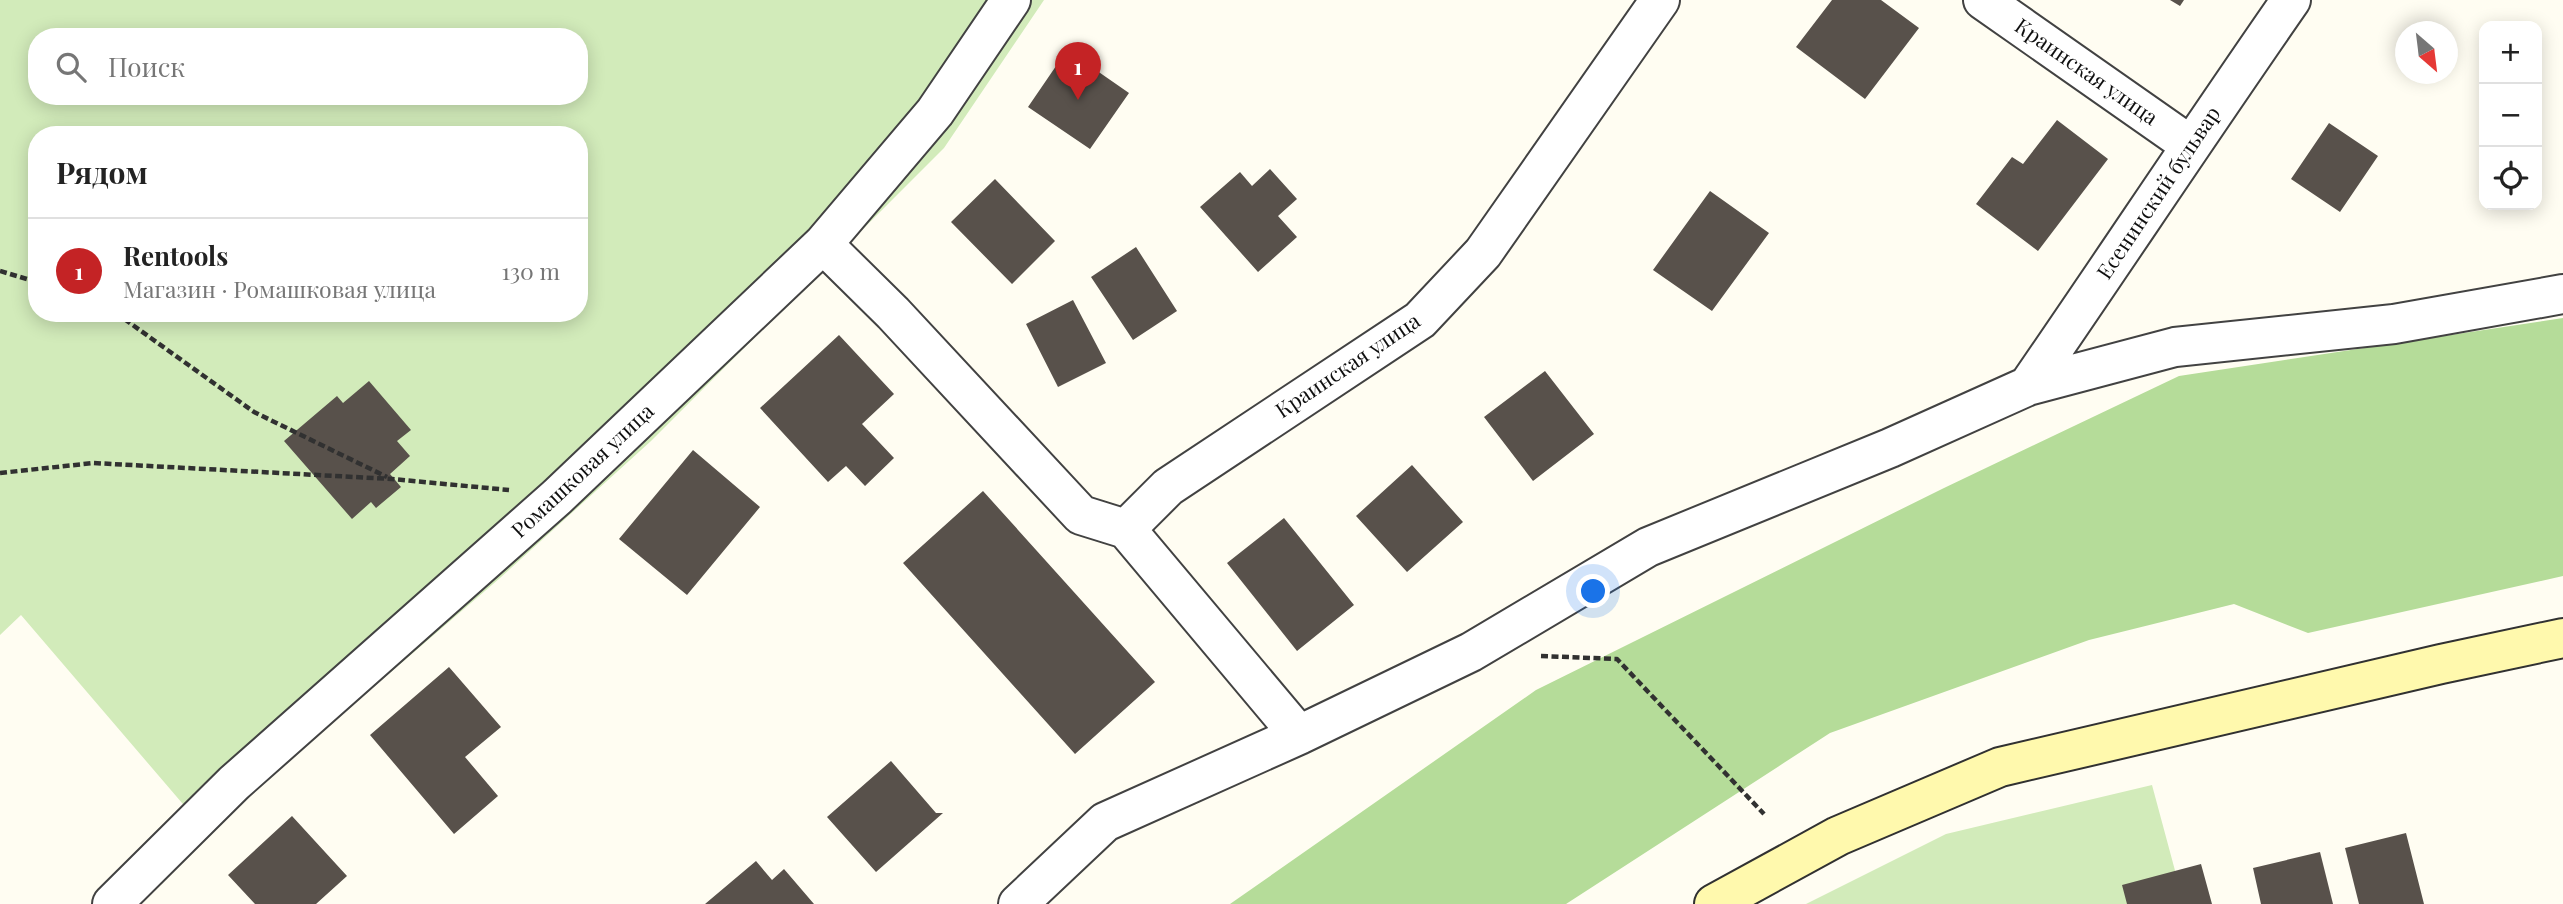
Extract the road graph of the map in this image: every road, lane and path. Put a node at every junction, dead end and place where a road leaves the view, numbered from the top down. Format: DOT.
graph roads {
  1 [pos="1011,0"];
  2 [pos="1660,0"];
  3 [pos="1983,0"];
  4 [pos="2291,0"];
  5 [pos="2190,145"];
  6 [pos="823,244"];
  7 [pos="0,271"];
  8 [pos="28,279"];
  9 [pos="2563,295"];
  10 [pos="129,322"];
  11 [pos="2028,386"];
  12 [pos="0,473"];
  13 [pos="392,479"];
  14 [pos="557,497"];
  15 [pos="1126,529"];
  16 [pos="2563,638"];
  17 [pos="1537,655"];
  18 [pos="1298,735"];
  19 [pos="1764,814"];
  20 [pos="112,904"];
  21 [pos="1018,904"];
  22 [pos="1714,904"];
  1 -- 6 [label="street, Ромашковая улица"];
  2 -- 15 [label="street, Краинская улица"];
  3 -- 5 [label="street, Краинская улица"];
  4 -- 5 [label="street, Есенинский бульвар"];
  5 -- 11 [label="street, Есенинский бульвар"];
  6 -- 14 [label="street, Ромашковая улица"];
  6 -- 15 [label="street"];
  7 -- 8 [label="path"];
  9 -- 11 [label="street"];
  10 -- 13 [label="path"];
  11 -- 18 [label="street"];
  12 -- 13 [label="path"];
  13 -- 14 [label="path"];
  14 -- 20 [label="street, Ромашковая улица"];
  15 -- 18 [label="street"];
  16 -- 22 [label="main road"];
  17 -- 19 [label="path"];
  18 -- 21 [label="street"];
}
